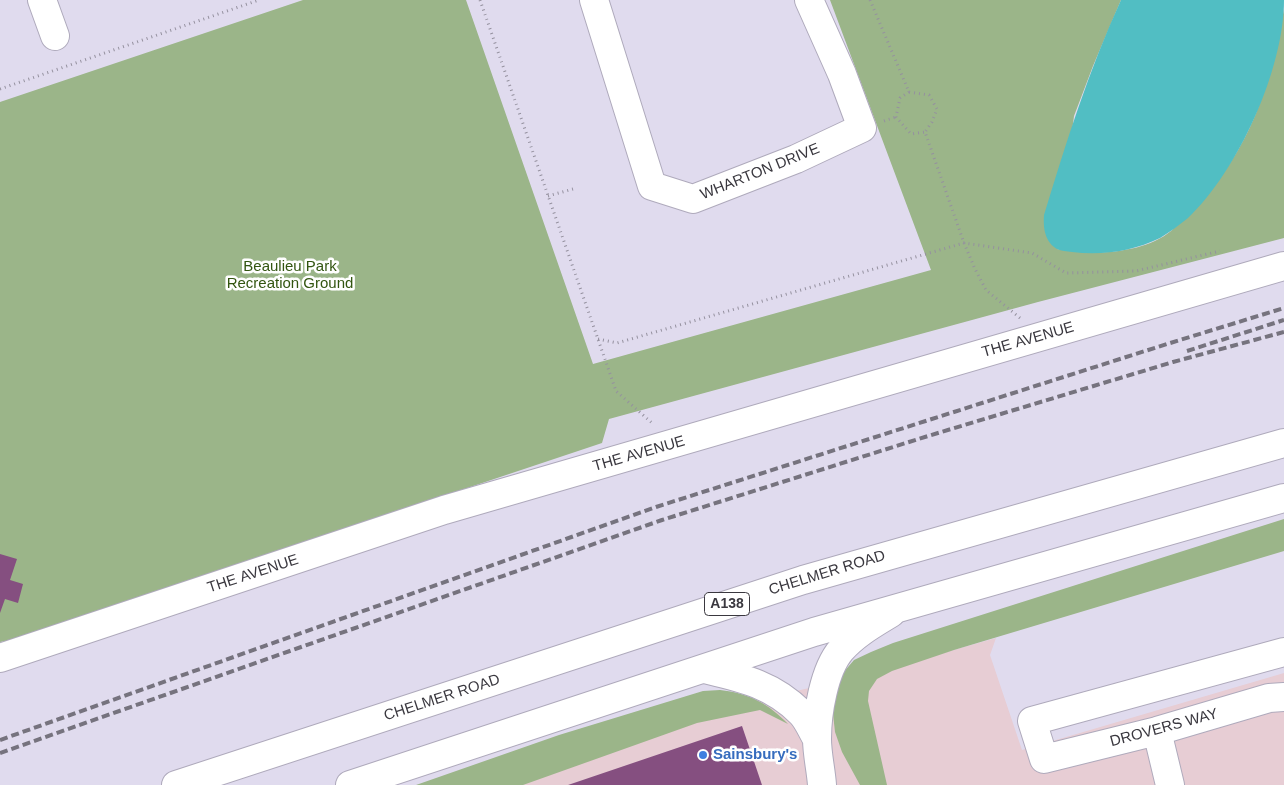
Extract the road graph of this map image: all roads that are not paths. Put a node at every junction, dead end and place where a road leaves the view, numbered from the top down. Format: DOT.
graph roads {
  1 [pos="42,0"];
  2 [pos="594,0"];
  3 [pos="809,0"];
  4 [pos="55,36"];
  5 [pos="1284,266"];
  6 [pos="1284,443"];
  7 [pos="1284,498"];
  8 [pos="903,606"];
  9 [pos="1284,652"];
  10 [pos="0,658"];
  11 [pos="704,669"];
  12 [pos="1284,697"];
  13 [pos="1157,731"];
  14 [pos="817,739"];
  15 [pos="176,785"];
  16 [pos="350,785"];
  17 [pos="822,785"];
  18 [pos="1170,785"];
  1 -- 4 [label="main road"];
  2 -- 3 [label="main road, WHARTON DRIVE"];
  5 -- 10 [label="main road, THE AVENUE"];
  6 -- 15 [label="main road, CHELMER ROAD / A138"];
  7 -- 8 [label="main road"];
  8 -- 11 [label="main road"];
  8 -- 14 [label="main road"];
  9 -- 13 [label="main road, DROVERS WAY"];
  11 -- 14 [label="main road"];
  11 -- 16 [label="main road"];
  12 -- 13 [label="main road, DROVERS WAY"];
  13 -- 18 [label="main road"];
  14 -- 17 [label="main road"];
}
